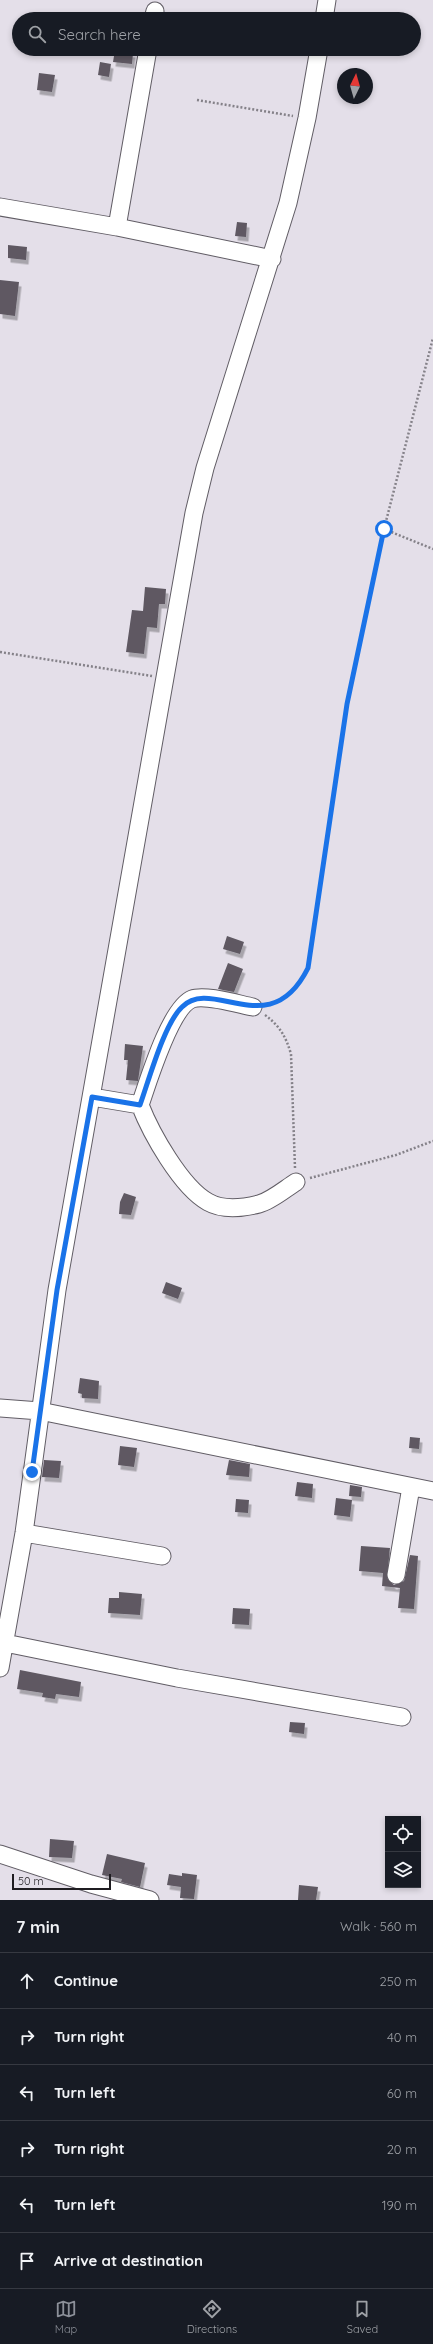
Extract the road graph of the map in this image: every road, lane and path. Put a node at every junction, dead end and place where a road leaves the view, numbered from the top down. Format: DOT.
graph roads {
  1 [pos="327,0"];
  2 [pos="325,12"];
  3 [pos="147,56"];
  4 [pos="318,56"];
  5 [pos="197,100"];
  6 [pos="307,118"];
  7 [pos="0,207"];
  8 [pos="117,227"];
  9 [pos="272,258"];
  10 [pos="433,338"];
  11 [pos="384,529"];
  12 [pos="433,549"];
  13 [pos="0,652"];
  14 [pos="164,678"];
  15 [pos="253,1007"];
  16 [pos="92,1097"];
  17 [pos="140,1105"];
  18 [pos="433,1141"];
  19 [pos="296,1182"];
  20 [pos="0,1408"];
  21 [pos="40,1411"];
  22 [pos="411,1487"];
  23 [pos="433,1491"];
  24 [pos="24,1533"];
  25 [pos="162,1556"];
  26 [pos="396,1574"];
  27 [pos="5,1643"];
  28 [pos="0,1668"];
  29 [pos="402,1717"];
  30 [pos="0,1854"];
  31 [pos="150,1900"];
  1 -- 2 [label="street"];
  3 -- 8 [label="street"];
  4 -- 6 [label="street"];
  5 -- 6 [label="path"];
  6 -- 9 [label="street"];
  7 -- 8 [label="street"];
  8 -- 9 [label="street"];
  9 -- 14 [label="street"];
  10 -- 11 [label="path"];
  11 -- 12 [label="path"];
  11 -- 15 [label="path"];
  13 -- 14 [label="path"];
  14 -- 16 [label="street"];
  15 -- 17 [label="street"];
  15 -- 19 [label="path"];
  16 -- 17 [label="street"];
  16 -- 21 [label="street"];
  17 -- 19 [label="street"];
  18 -- 19 [label="path"];
  20 -- 21 [label="street"];
  21 -- 22 [label="street"];
  21 -- 24 [label="street"];
  22 -- 23 [label="street"];
  22 -- 26 [label="street"];
  24 -- 25 [label="street"];
  24 -- 27 [label="street"];
  27 -- 28 [label="street"];
  27 -- 29 [label="street"];
  30 -- 31 [label="street"];
}
